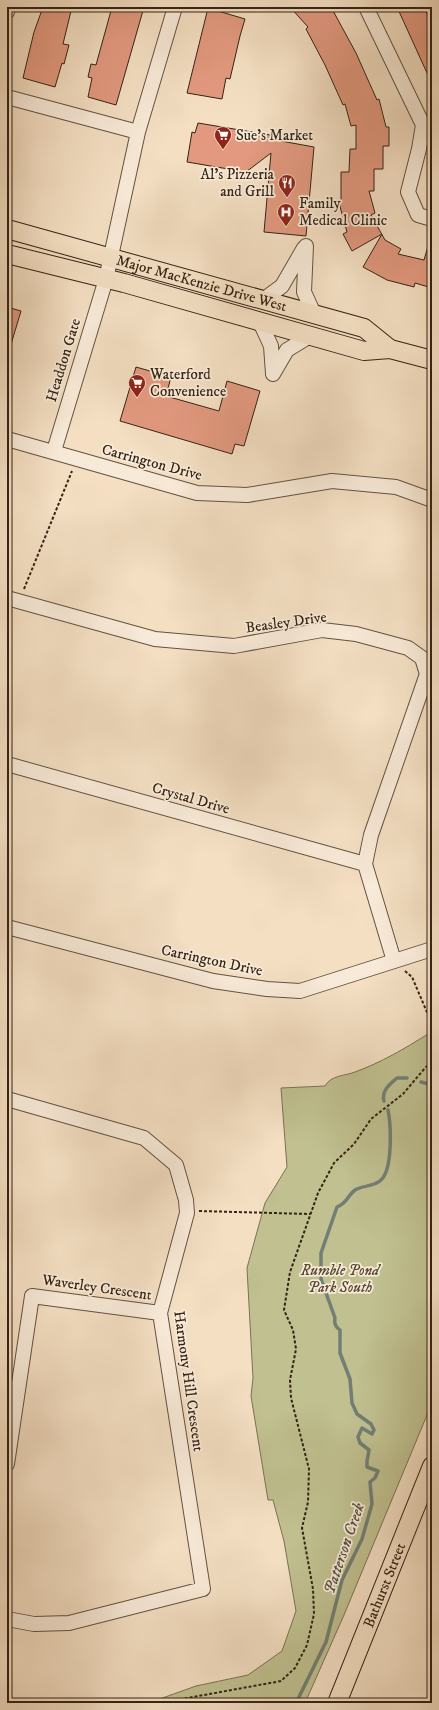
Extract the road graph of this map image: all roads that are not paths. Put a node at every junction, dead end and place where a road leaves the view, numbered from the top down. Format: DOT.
graph roads {
  1 [pos="8,7"];
  2 [pos="176,7"];
  3 [pos="366,7"];
  4 [pos="7,12"];
  5 [pos="7,97"];
  6 [pos="138,132"];
  7 [pos="432,219"];
  8 [pos="7,229"];
  9 [pos="7,254"];
  10 [pos="111,258"];
  11 [pos="106,279"];
  12 [pos="263,300"];
  13 [pos="314,314"];
  14 [pos="260,322"];
  15 [pos="310,336"];
  16 [pos="390,349"];
  17 [pos="432,360"];
  18 [pos="7,439"];
  19 [pos="54,451"];
  20 [pos="432,500"];
  21 [pos="13,599"];
  22 [pos="7,764"];
  23 [pos="365,864"];
  24 [pos="7,927"];
  25 [pos="432,949"];
  26 [pos="394,961"];
  27 [pos="7,1099"];
  28 [pos="160,1313"];
  29 [pos="7,1464"];
  30 [pos="432,1466"];
  31 [pos="7,1619"];
  32 [pos="337,1703"];
  1 -- 4 [label="street"];
  2 -- 6 [label="street, Headdon Gate"];
  3 -- 7 [label="street"];
  5 -- 6 [label="street"];
  6 -- 10 [label="street, Headdon Gate"];
  8 -- 10 [label="main road, Major MacKenzie Drive West"];
  9 -- 11 [label="main road, Major MacKenzie Drive West"];
  10 -- 11 [label="street, Headdon Gate"];
  10 -- 12 [label="main road, Major MacKenzie Drive West"];
  11 -- 14 [label="main road, Major MacKenzie Drive West"];
  11 -- 19 [label="street, Headdon Gate"];
  12 -- 13 [label="main road, Major MacKenzie Drive West"];
  12 -- 13 [label="street"];
  13 -- 16 [label="main road, Major MacKenzie Drive West"];
  14 -- 15 [label="main road, Major MacKenzie Drive West"];
  14 -- 15 [label="street"];
  15 -- 16 [label="main road, Major MacKenzie Drive West"];
  16 -- 17 [label="main road, Major MacKenzie Drive West"];
  18 -- 19 [label="street, Carrington Drive"];
  19 -- 20 [label="street, Carrington Drive"];
  21 -- 23 [label="street, Beasley Drive"];
  22 -- 23 [label="street, Crystal Drive"];
  23 -- 26 [label="street, Beasley Drive"];
  24 -- 26 [label="street, Carrington Drive"];
  25 -- 26 [label="street, Carrington Drive"];
  27 -- 28 [label="street, Harmony Hill Crescent"];
  28 -- 29 [label="street, Waverley Crescent"];
  28 -- 31 [label="street, Harmony Hill Crescent"];
  30 -- 32 [label="main road, Bathurst Street"];
}
